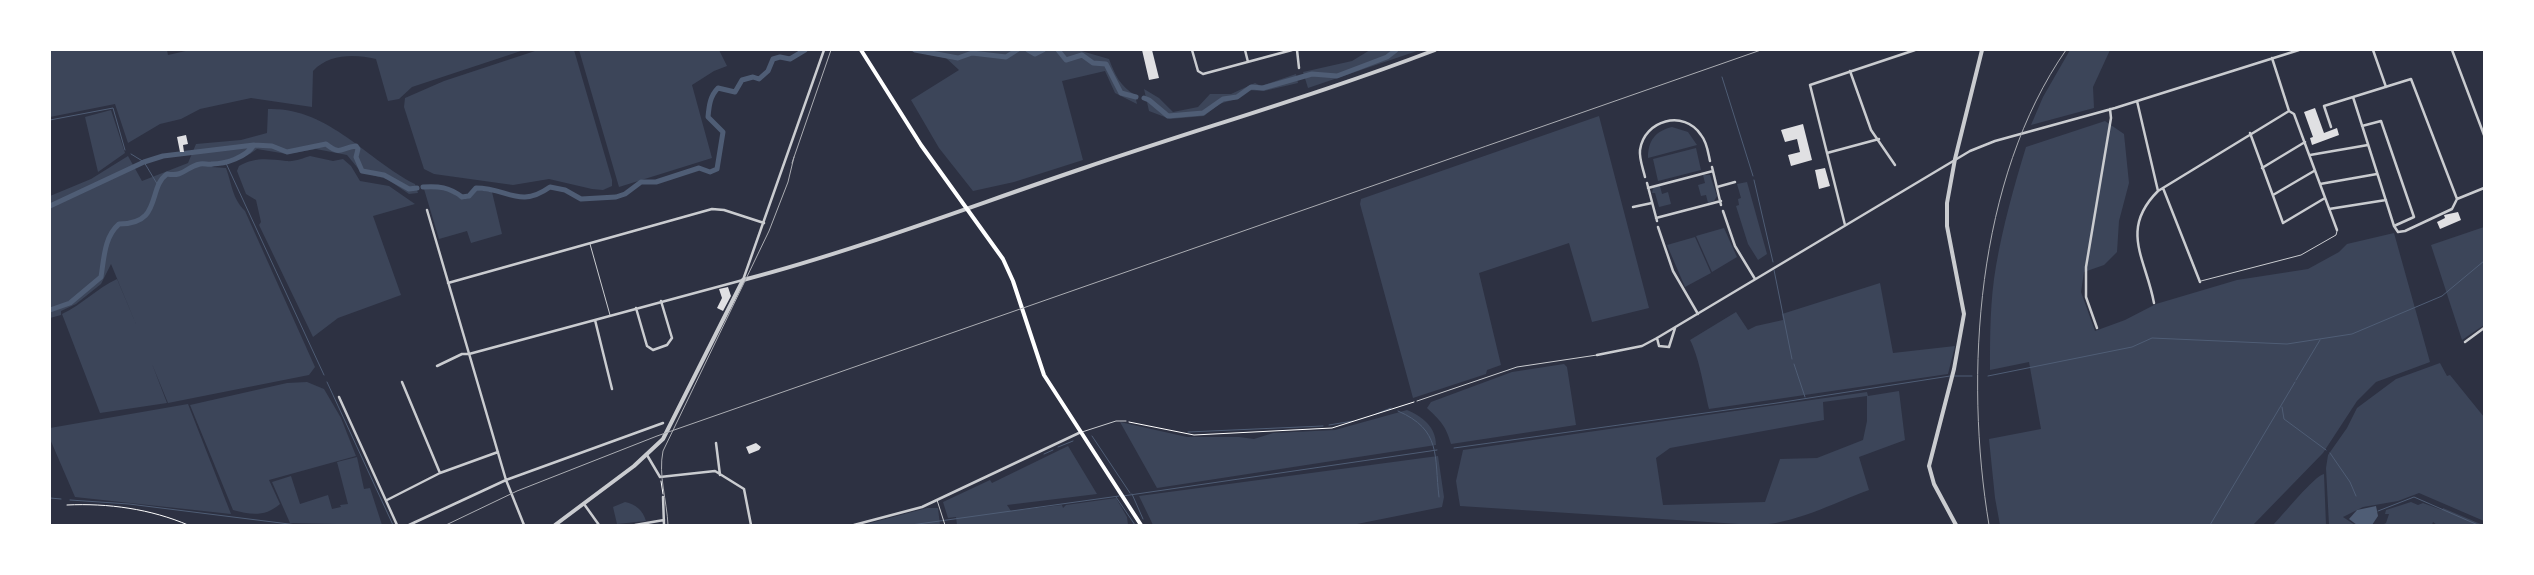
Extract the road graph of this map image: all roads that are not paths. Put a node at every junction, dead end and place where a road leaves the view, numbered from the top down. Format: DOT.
graph roads {
  1 [pos="824,50"];
  2 [pos="861,50"];
  3 [pos="1192,50"];
  4 [pos="1245,50"];
  5 [pos="1292,50"];
  6 [pos="1297,50"];
  7 [pos="1435,50"];
  8 [pos="1915,50"];
  9 [pos="1982,50"];
  10 [pos="2299,50"];
  11 [pos="2373,50"];
  12 [pos="2452,50"];
  13 [pos="2272,58"];
  14 [pos="1248,62"];
  15 [pos="1299,68"];
  16 [pos="1850,71"];
  17 [pos="2386,87"];
  18 [pos="2352,97"];
  19 [pos="2137,101"];
  20 [pos="2110,109"];
  21 [pos="2289,111"];
  22 [pos="2362,126"];
  23 [pos="2331,127"];
  24 [pos="2250,133"];
  25 [pos="2484,135"];
  26 [pos="1879,138"];
  27 [pos="2305,142"];
  28 [pos="2368,145"];
  29 [pos="1827,153"];
  30 [pos="2309,155"];
  31 [pos="1955,159"];
  32 [pos="1710,160"];
  33 [pos="1895,165"];
  34 [pos="2262,168"];
  35 [pos="2315,170"];
  36 [pos="2377,174"];
  37 [pos="1645,177"];
  38 [pos="1735,182"];
  39 [pos="1647,183"];
  40 [pos="2320,184"];
  41 [pos="1717,187"];
  42 [pos="1648,188"];
  43 [pos="2163,188"];
  44 [pos="2484,188"];
  45 [pos="2158,192"];
  46 [pos="2273,195"];
  47 [pos="2325,198"];
  48 [pos="2457,199"];
  49 [pos="2386,200"];
  50 [pos="1652,202"];
  51 [pos="966,207"];
  52 [pos="1632,208"];
  53 [pos="2330,209"];
  54 [pos="427,210"];
  55 [pos="1723,211"];
  56 [pos="764,223"];
  57 [pos="1845,225"];
  58 [pos="2394,226"];
  59 [pos="1658,227"];
  60 [pos="2337,230"];
  61 [pos="590,243"];
  62 [pos="1755,279"];
  63 [pos="743,280"];
  64 [pos="2200,282"];
  65 [pos="448,283"];
  66 [pos="661,302"];
  67 [pos="2154,302"];
  68 [pos="636,308"];
  69 [pos="1698,314"];
  70 [pos="610,316"];
  71 [pos="595,320"];
  72 [pos="1675,328"];
  73 [pos="2097,328"];
  74 [pos="2484,328"];
  75 [pos="1657,338"];
  76 [pos="2465,342"];
  77 [pos="469,354"];
  78 [pos="1597,354"];
  79 [pos="437,366"];
  80 [pos="402,382"];
  81 [pos="612,389"];
  82 [pos="339,397"];
  83 [pos="1417,401"];
  84 [pos="1126,421"];
  85 [pos="663,422"];
  86 [pos="1081,432"];
  87 [pos="716,443"];
  88 [pos="498,452"];
  89 [pos="647,455"];
  90 [pos="440,473"];
  91 [pos="720,475"];
  92 [pos="506,480"];
  93 [pos="663,497"];
  94 [pos="386,500"];
  95 [pos="937,500"];
  96 [pos="583,503"];
  97 [pos="664,520"];
  98 [pos="561,523"];
  99 [pos="945,524"];
  100 [pos="397,525"];
  101 [pos="409,525"];
  102 [pos="524,525"];
  103 [pos="555,525"];
  104 [pos="599,525"];
  105 [pos="635,525"];
  106 [pos="664,525"];
  107 [pos="751,525"];
  108 [pos="854,525"];
  109 [pos="1141,525"];
  110 [pos="1956,525"];
  1 -- 56 [label="street"];
  2 -- 51 [label="main road"];
  3 -- 14 [label="street"];
  4 -- 14 [label="street"];
  5 -- 14 [label="street"];
  6 -- 15 [label="street"];
  7 -- 51 [label="street"];
  8 -- 16 [label="street"];
  9 -- 31 [label="street"];
  10 -- 13 [label="street"];
  11 -- 17 [label="street"];
  12 -- 25 [label="street"];
  13 -- 19 [label="street"];
  13 -- 21 [label="street"];
  16 -- 26 [label="street"];
  16 -- 29 [label="street"];
  17 -- 18 [label="street"];
  17 -- 48 [label="street"];
  18 -- 22 [label="street"];
  18 -- 23 [label="street"];
  19 -- 20 [label="street"];
  19 -- 45 [label="street"];
  20 -- 31 [label="street"];
  20 -- 73 [label="street"];
  21 -- 24 [label="street"];
  21 -- 27 [label="street"];
  22 -- 28 [label="street"];
  22 -- 58 [label="street"];
  24 -- 34 [label="street"];
  24 -- 43 [label="street"];
  26 -- 29 [label="street"];
  26 -- 33 [label="street"];
  27 -- 30 [label="street"];
  27 -- 34 [label="street"];
  28 -- 30 [label="street"];
  28 -- 36 [label="street"];
  29 -- 57 [label="street"];
  30 -- 35 [label="street"];
  31 -- 57 [label="street"];
  31 -- 110 [label="street"];
  32 -- 37 [label="street"];
  34 -- 46 [label="street"];
  35 -- 40 [label="street"];
  35 -- 46 [label="street"];
  36 -- 40 [label="street"];
  36 -- 49 [label="street"];
  38 -- 41 [label="street"];
  39 -- 42 [label="street"];
  40 -- 47 [label="street"];
  41 -- 42 [label="street"];
  41 -- 50 [label="street"];
  42 -- 50 [label="street"];
  43 -- 45 [label="street"];
  43 -- 64 [label="street"];
  44 -- 48 [label="street"];
  45 -- 67 [label="street"];
  46 -- 47 [label="street"];
  47 -- 53 [label="street"];
  48 -- 58 [label="street"];
  49 -- 53 [label="street"];
  49 -- 58 [label="street"];
  50 -- 52 [label="street"];
  51 -- 63 [label="street"];
  51 -- 86 [label="main road"];
  53 -- 60 [label="street"];
  54 -- 65 [label="street"];
  55 -- 62 [label="street"];
  56 -- 61 [label="street"];
  56 -- 63 [label="street"];
  57 -- 62 [label="street"];
  59 -- 69 [label="street"];
  60 -- 64 [label="lane"];
  61 -- 65 [label="street"];
  61 -- 70 [label="lane"];
  62 -- 69 [label="street"];
  63 -- 66 [label="street"];
  63 -- 89 [label="street"];
  65 -- 77 [label="street"];
  66 -- 68 [label="street"];
  66 -- 68 [label="street"];
  68 -- 70 [label="street"];
  69 -- 72 [label="street"];
  70 -- 71 [label="street"];
  71 -- 77 [label="street"];
  71 -- 81 [label="street"];
  72 -- 75 [label="street"];
  72 -- 75 [label="street"];
  74 -- 76 [label="street"];
  75 -- 78 [label="street"];
  77 -- 79 [label="street"];
  77 -- 88 [label="street"];
  78 -- 83 [label="lane"];
  80 -- 90 [label="street"];
  82 -- 94 [label="street"];
  84 -- 86 [label="lane"];
  85 -- 92 [label="street"];
  86 -- 95 [label="street"];
  86 -- 109 [label="main road"];
  87 -- 91 [label="street"];
  88 -- 90 [label="street"];
  88 -- 92 [label="street"];
  89 -- 91 [label="street"];
  89 -- 96 [label="street"];
  90 -- 94 [label="street"];
  91 -- 107 [label="street"];
  92 -- 101 [label="street"];
  92 -- 102 [label="street"];
  93 -- 97 [label="street"];
  94 -- 100 [label="street"];
  95 -- 99 [label="lane"];
  95 -- 108 [label="street"];
  96 -- 98 [label="street"];
  96 -- 104 [label="street"];
  97 -- 105 [label="street"];
  97 -- 106 [label="street"];
  98 -- 103 [label="street"];
}
